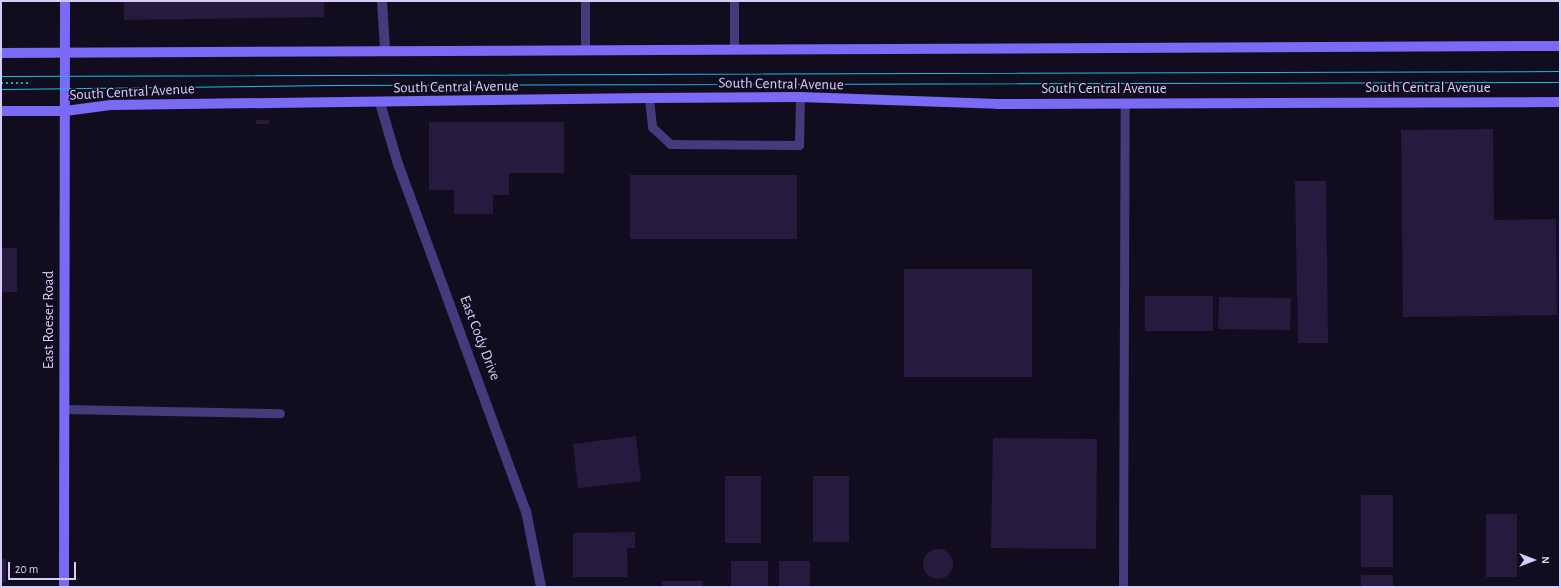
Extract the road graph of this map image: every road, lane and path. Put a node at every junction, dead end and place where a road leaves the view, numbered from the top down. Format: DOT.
graph roads {
  1 [pos="64,1"];
  2 [pos="382,1"];
  3 [pos="585,1"];
  4 [pos="734,1"];
  5 [pos="1560,46"];
  6 [pos="734,48"];
  7 [pos="585,49"];
  8 [pos="385,50"];
  9 [pos="1,53"];
  10 [pos="64,53"];
  11 [pos="1,83"];
  12 [pos="29,83"];
  13 [pos="800,97"];
  14 [pos="649,98"];
  15 [pos="1560,102"];
  16 [pos="380,103"];
  17 [pos="1125,103"];
  18 [pos="1,111"];
  19 [pos="64,111"];
  20 [pos="64,409"];
  21 [pos="280,413"];
  22 [pos="64,587"];
  23 [pos="541,587"];
  24 [pos="1123,587"];
  1 -- 10 [label="main road, East Roeser Road"];
  2 -- 8 [label="street"];
  3 -- 7 [label="lane"];
  4 -- 6 [label="lane"];
  5 -- 6 [label="main road"];
  6 -- 7 [label="main road"];
  7 -- 8 [label="main road"];
  8 -- 10 [label="main road"];
  9 -- 10 [label="main road"];
  10 -- 19 [label="main road, East Roeser Road"];
  11 -- 12 [label="path"];
  13 -- 14 [label="main road, South Central Avenue"];
  13 -- 14 [label="lane"];
  13 -- 17 [label="main road, South Central Avenue"];
  14 -- 16 [label="main road, South Central Avenue"];
  15 -- 17 [label="main road, South Central Avenue"];
  16 -- 19 [label="main road, South Central Avenue"];
  16 -- 23 [label="street, East Cody Drive"];
  17 -- 24 [label="lane"];
  18 -- 19 [label="main road, South Central Avenue"];
  19 -- 20 [label="main road, East Roeser Road"];
  20 -- 21 [label="lane"];
  20 -- 22 [label="main road, East Roeser Road"];
}
